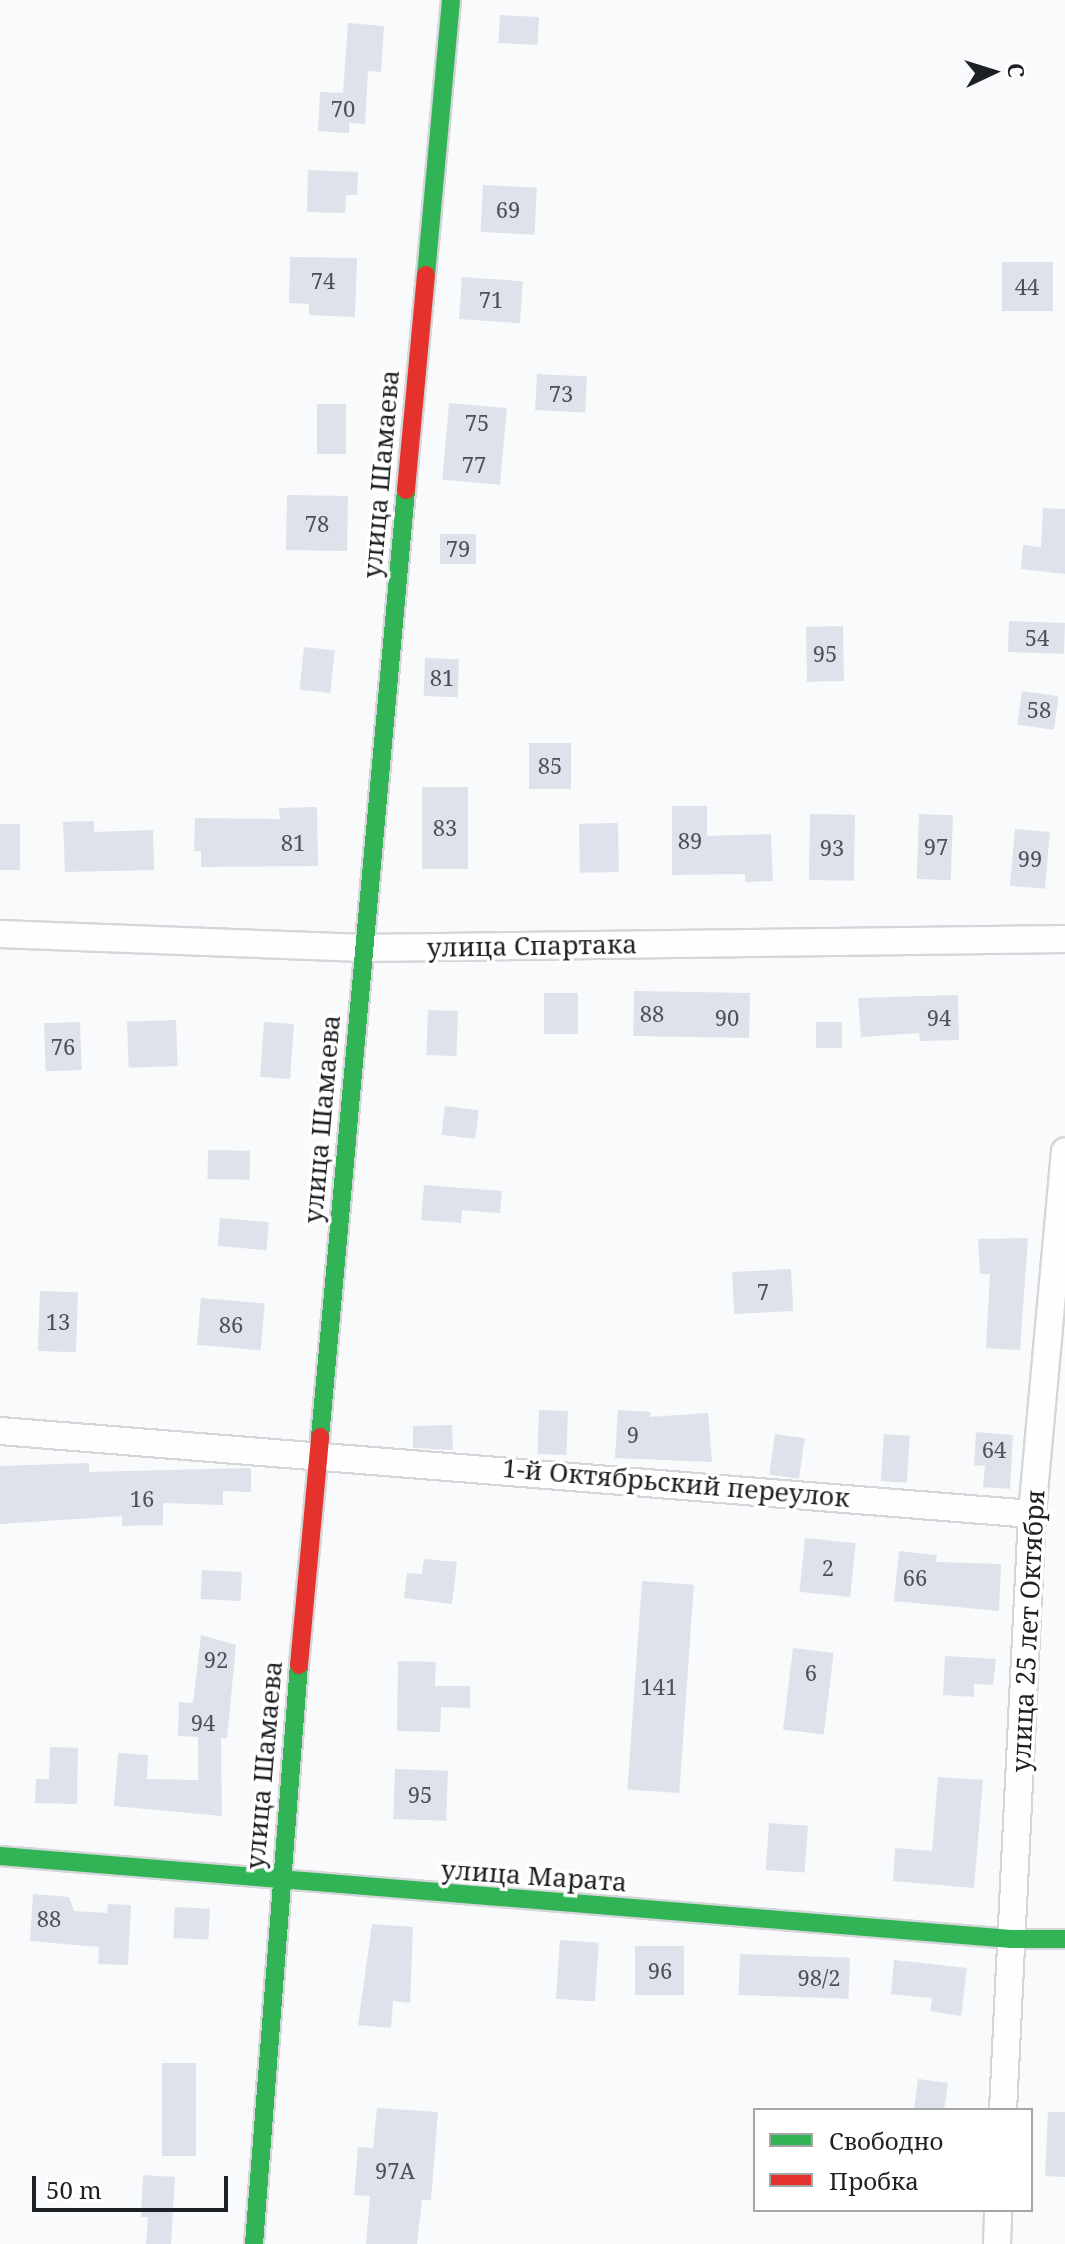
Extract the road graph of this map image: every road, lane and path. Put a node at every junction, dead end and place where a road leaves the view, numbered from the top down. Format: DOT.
graph roads {
  1 [pos="451,0"];
  2 [pos="0,934"];
  3 [pos="1065,939"];
  4 [pos="363,948"];
  5 [pos="1065,1152"];
  6 [pos="0,1431"];
  7 [pos="319,1453"];
  8 [pos="1032,1514"];
  9 [pos="0,1856"];
  10 [pos="279,1882"];
  11 [pos="1012,1939"];
  12 [pos="1065,1939"];
  13 [pos="1003,2108"];
  14 [pos="998,2212"];
  15 [pos="254,2244"];
  16 [pos="997,2244"];
  1 -- 4 [label="street, улица Шамаева"];
  2 -- 4 [label="street, улица Спартака"];
  3 -- 4 [label="street, улица Спартака"];
  4 -- 7 [label="street, улица Шамаева"];
  5 -- 8 [label="street, улица 25 лет Октября"];
  6 -- 7 [label="street, 1-й Октябрьский переулок"];
  7 -- 8 [label="street, 1-й Октябрьский переулок"];
  7 -- 10 [label="street, улица Шамаева"];
  8 -- 11 [label="street, улица 25 лет Октября"];
  9 -- 10 [label="street, улица Марата"];
  10 -- 11 [label="street, улица Марата"];
  10 -- 15 [label="street, улица Шамаева"];
  11 -- 12 [label="street, улица Марата"];
  11 -- 13 [label="street, улица 25 лет Октября"];
  14 -- 16 [label="street"];
}
